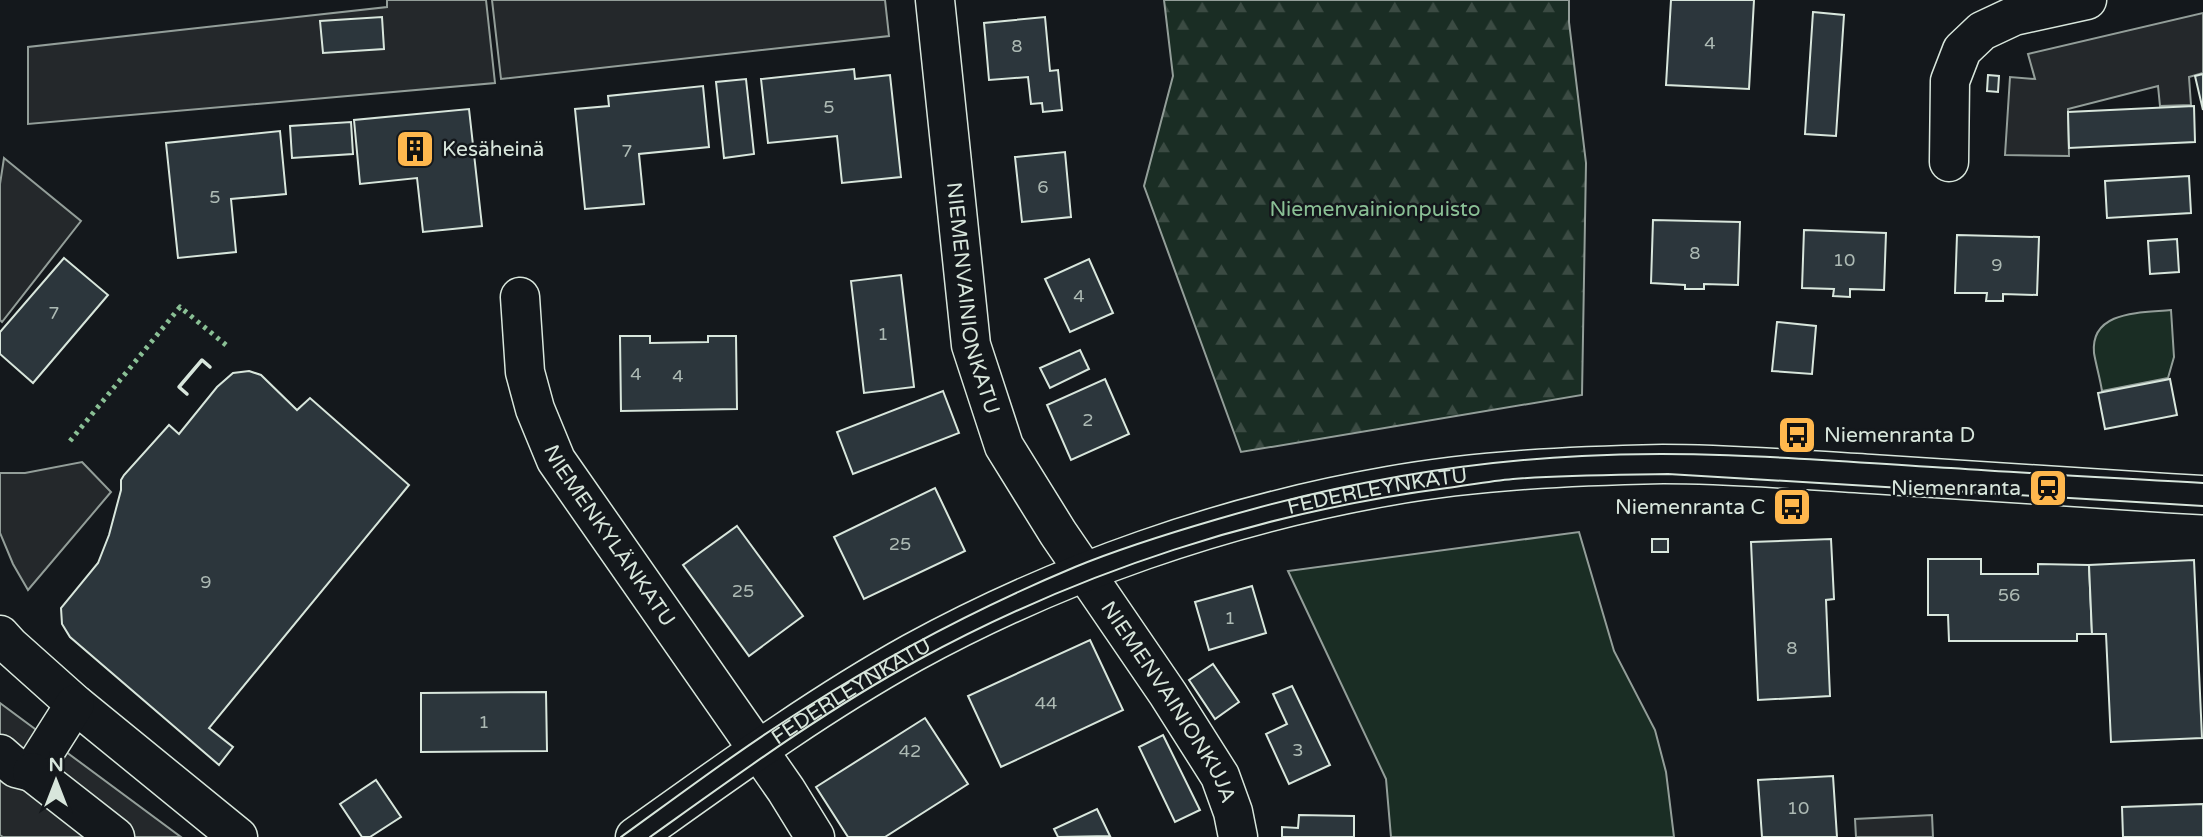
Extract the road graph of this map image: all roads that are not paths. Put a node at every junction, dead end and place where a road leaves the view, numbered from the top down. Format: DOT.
graph roads {
  1 [pos="935,0"];
  2 [pos="2087,0"];
  3 [pos="1949,162"];
  4 [pos="520,297"];
  5 [pos="2203,495"];
  6 [pos="1084,572"];
  7 [pos="0,635"];
  8 [pos="75,705"];
  9 [pos="758,750"];
  10 [pos="16,763"];
  11 [pos="115,837"];
  12 [pos="238,837"];
  13 [pos="635,837"];
  14 [pos="815,837"];
  15 [pos="1238,837"];
  1 -- 6 [label="street, NIEMENVAINIONKATU"];
  2 -- 3 [label="street"];
  4 -- 9 [label="street, NIEMENKYLÄNKATU"];
  5 -- 6 [label="street, FEDERLEYNKATU"];
  6 -- 9 [label="street, FEDERLEYNKATU"];
  6 -- 15 [label="street, NIEMENVAINIONKUJA"];
  7 -- 8 [label="street"];
  8 -- 10 [label="street"];
  8 -- 12 [label="street"];
  9 -- 13 [label="street, FEDERLEYNKATU"];
  9 -- 14 [label="street, NIEMENKYLÄNKATU"];
  10 -- 11 [label="street"];
}
